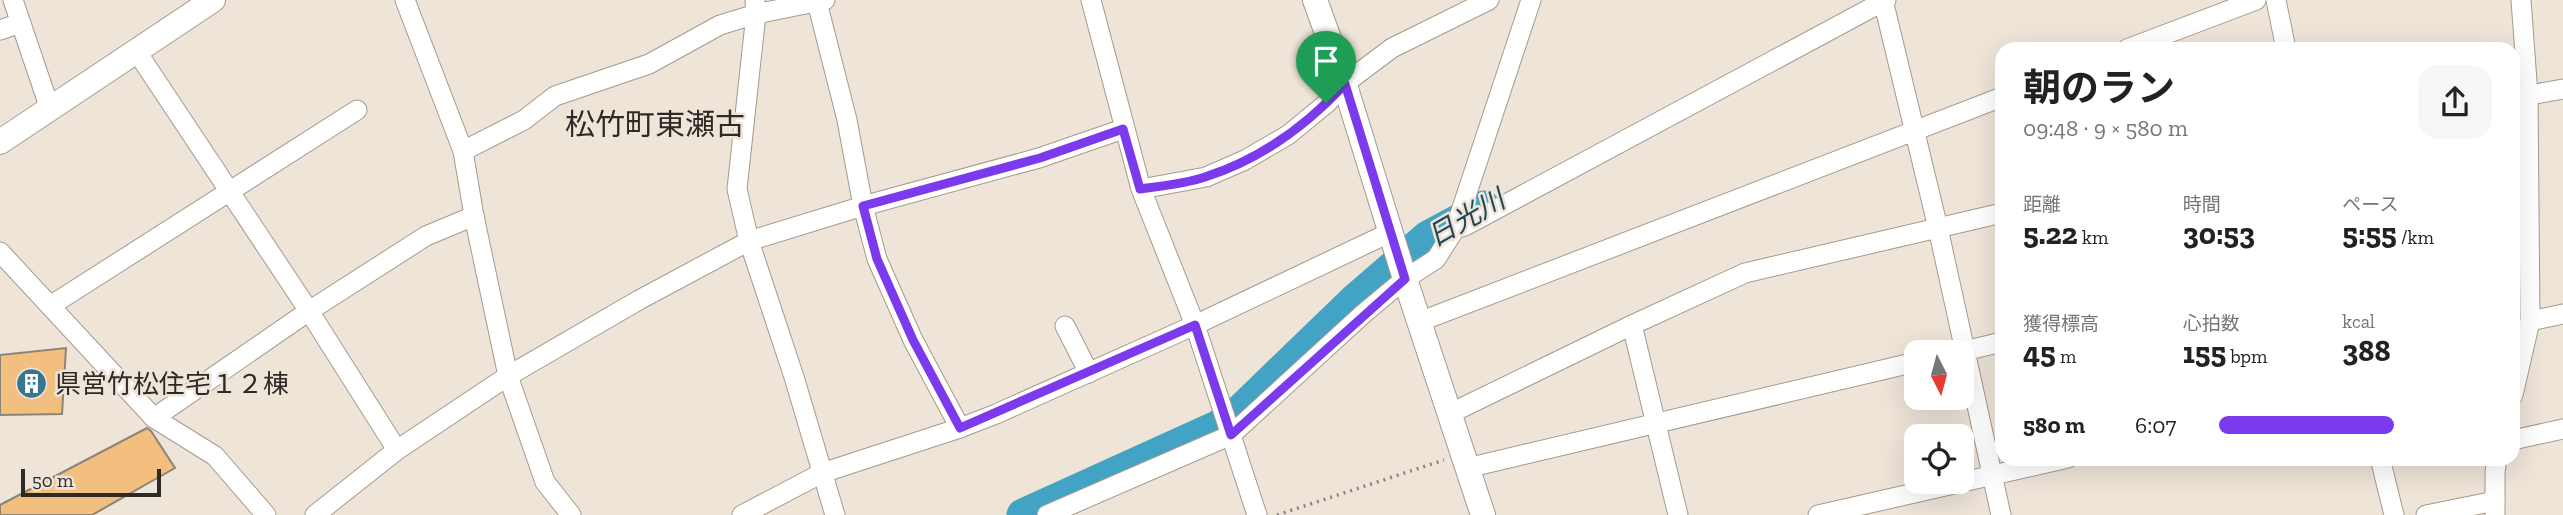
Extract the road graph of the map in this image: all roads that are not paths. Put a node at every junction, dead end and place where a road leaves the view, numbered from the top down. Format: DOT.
graph roads {
  1 [pos="13,0"];
  2 [pos="213,0"];
  3 [pos="404,0"];
  4 [pos="1091,0"];
  5 [pos="1315,0"];
  6 [pos="1489,0"];
  7 [pos="1531,0"];
  8 [pos="1884,0"];
  9 [pos="2256,0"];
  10 [pos="2276,0"];
  11 [pos="2521,0"];
  12 [pos="821,1"];
  13 [pos="756,7"];
  14 [pos="20,23"];
  15 [pos="0,30"];
  16 [pos="2145,42"];
  17 [pos="2285,42"];
  18 [pos="137,52"];
  19 [pos="1345,84"];
  20 [pos="2563,89"];
  21 [pos="2520,97"];
  22 [pos="1995,100"];
  23 [pos="50,109"];
  24 [pos="357,110"];
  25 [pos="1123,129"];
  26 [pos="1914,130"];
  27 [pos="0,142"];
  28 [pos="463,151"];
  29 [pos="1140,189"];
  30 [pos="229,190"];
  31 [pos="863,206"];
  32 [pos="1995,215"];
  33 [pos="474,216"];
  34 [pos="1457,224"];
  35 [pos="2520,227"];
  36 [pos="1938,228"];
  37 [pos="1391,232"];
  38 [pos="749,241"];
  39 [pos="0,252"];
  40 [pos="1402,269"];
  41 [pos="50,306"];
  42 [pos="309,311"];
  43 [pos="2563,314"];
  44 [pos="2530,321"];
  45 [pos="1419,322"];
  46 [pos="1195,325"];
  47 [pos="1632,325"];
  48 [pos="1065,326"];
  49 [pos="1960,340"];
  50 [pos="1995,344"];
  51 [pos="1974,348"];
  52 [pos="2520,349"];
  53 [pos="1904,365"];
  54 [pos="1088,373"];
  55 [pos="509,376"];
  56 [pos="1974,401"];
  57 [pos="1449,414"];
  58 [pos="153,418"];
  59 [pos="1656,424"];
  60 [pos="1229,426"];
  61 [pos="960,428"];
  62 [pos="2563,429"];
  63 [pos="2520,438"];
  64 [pos="397,450"];
  65 [pos="1465,461"];
  66 [pos="2034,466"];
  67 [pos="2383,466"];
  68 [pos="2497,466"];
  69 [pos="822,472"];
  70 [pos="1992,476"];
  71 [pos="2495,508"];
  72 [pos="266,515"];
  73 [pos="315,515"];
  74 [pos="571,515"];
  75 [pos="742,515"];
  76 [pos="835,515"];
  77 [pos="1047,515"];
  78 [pos="1257,515"];
  79 [pos="1483,515"];
  80 [pos="1678,515"];
  81 [pos="1818,515"];
  82 [pos="2001,515"];
  83 [pos="2394,515"];
  84 [pos="2426,515"];
  1 -- 14 [label="street"];
  2 -- 18 [label="street"];
  3 -- 28 [label="street"];
  4 -- 25 [label="street"];
  5 -- 19 [label="street"];
  6 -- 19 [label="street"];
  7 -- 34 [label="street"];
  8 -- 26 [label="street"];
  8 -- 34 [label="street"];
  9 -- 16 [label="street"];
  10 -- 17 [label="street"];
  11 -- 21 [label="street"];
  12 -- 13 [label="street"];
  12 -- 31 [label="street"];
  13 -- 28 [label="street"];
  13 -- 38 [label="street"];
  14 -- 15 [label="street"];
  14 -- 23 [label="street"];
  18 -- 23 [label="street"];
  18 -- 30 [label="street"];
  19 -- 29 [label="street"];
  19 -- 37 [label="street"];
  20 -- 21 [label="street"];
  21 -- 35 [label="street"];
  22 -- 26 [label="street"];
  23 -- 27 [label="street"];
  24 -- 30 [label="street"];
  25 -- 29 [label="street"];
  25 -- 31 [label="street"];
  26 -- 36 [label="street"];
  26 -- 45 [label="street"];
  28 -- 33 [label="street"];
  29 -- 46 [label="street"];
  30 -- 41 [label="street"];
  30 -- 42 [label="street"];
  31 -- 38 [label="street"];
  31 -- 61 [label="street"];
  32 -- 36 [label="street"];
  33 -- 42 [label="street"];
  33 -- 55 [label="street"];
  34 -- 40 [label="street"];
  35 -- 44 [label="street"];
  36 -- 47 [label="street"];
  36 -- 49 [label="street"];
  37 -- 40 [label="street"];
  37 -- 46 [label="street"];
  38 -- 55 [label="street"];
  38 -- 69 [label="street"];
  39 -- 41 [label="street"];
  40 -- 45 [label="street"];
  40 -- 60 [label="street"];
  41 -- 58 [label="street"];
  42 -- 58 [label="street"];
  42 -- 64 [label="street"];
  43 -- 44 [label="street"];
  44 -- 52 [label="street"];
  45 -- 57 [label="street"];
  46 -- 54 [label="street"];
  46 -- 60 [label="street"];
  47 -- 57 [label="street"];
  47 -- 59 [label="street"];
  48 -- 54 [label="street"];
  50 -- 51 [label="street"];
  53 -- 59 [label="street"];
  54 -- 61 [label="street"];
  55 -- 64 [label="street"];
  55 -- 74 [label="street"];
  56 -- 70 [label="street"];
  57 -- 65 [label="street"];
  58 -- 72 [label="street"];
  59 -- 65 [label="street"];
  59 -- 80 [label="street"];
  60 -- 77 [label="street"];
  60 -- 78 [label="street"];
  61 -- 69 [label="street"];
  62 -- 63 [label="street"];
  64 -- 73 [label="street"];
  65 -- 79 [label="street"];
  66 -- 70 [label="street"];
  67 -- 83 [label="street"];
  68 -- 71 [label="street"];
  69 -- 75 [label="street"];
  69 -- 76 [label="street"];
  70 -- 81 [label="street"];
  70 -- 82 [label="street"];
  71 -- 84 [label="street"];
}
